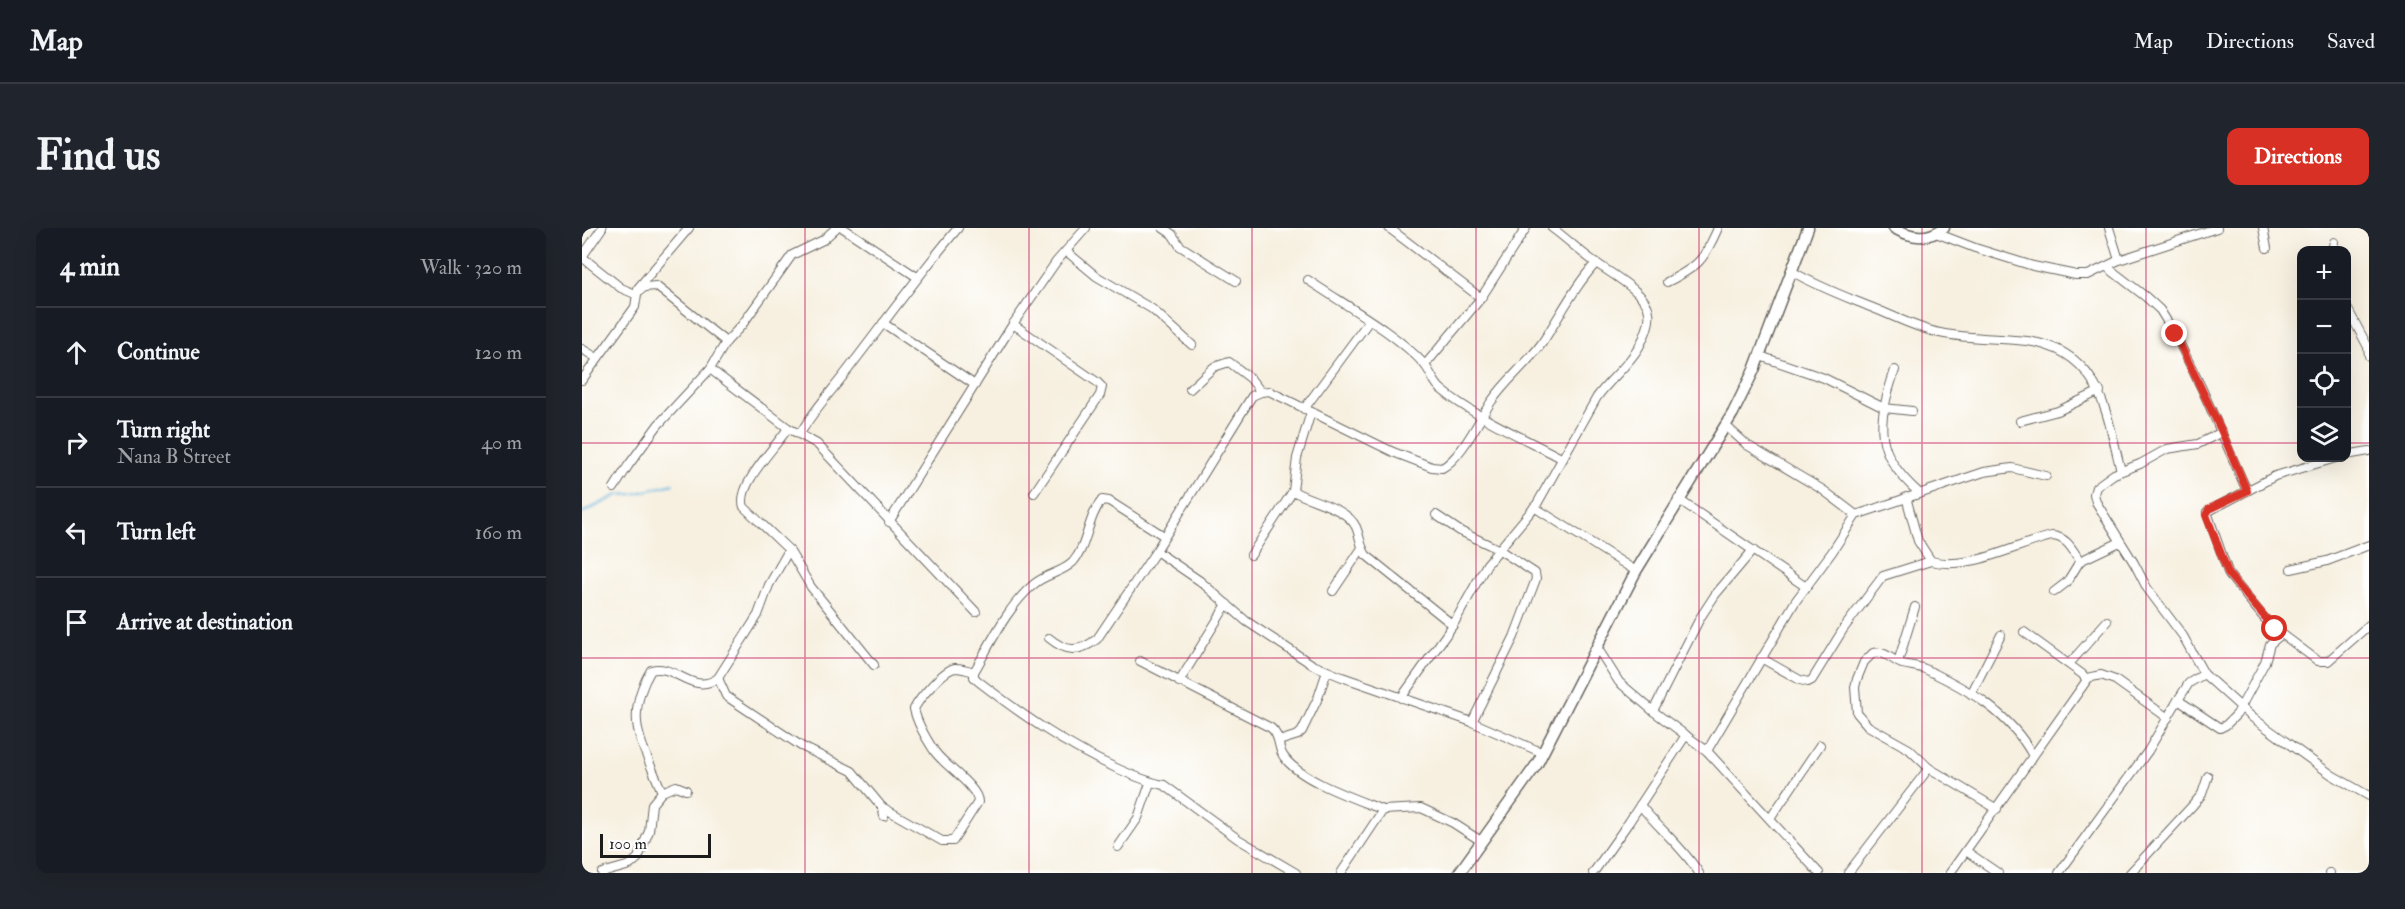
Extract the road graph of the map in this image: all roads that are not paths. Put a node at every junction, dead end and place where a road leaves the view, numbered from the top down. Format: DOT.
graph roads {
  1 [pos="602,228"];
  2 [pos="689,228"];
  3 [pos="836,228"];
  4 [pos="843,228"];
  5 [pos="958,228"];
  6 [pos="1073,228"];
  7 [pos="1086,228"];
  8 [pos="1164,228"];
  9 [pos="1389,228"];
  10 [pos="1526,228"];
  11 [pos="1552,228"];
  12 [pos="1718,228"];
  13 [pos="1808,228"];
  14 [pos="1894,228"];
  15 [pos="2109,228"];
  16 [pos="2217,228"];
  17 [pos="2263,228"];
  18 [pos="1940,231"];
  19 [pos="1076,239"];
  20 [pos="2267,248"];
  21 [pos="1066,251"];
  22 [pos="582,257"];
  23 [pos="2120,260"];
  24 [pos="1596,263"];
  25 [pos="2107,267"];
  26 [pos="1793,272"];
  27 [pos="916,277"];
  28 [pos="1308,280"];
  29 [pos="1236,281"];
  30 [pos="1667,282"];
  31 [pos="635,294"];
  32 [pos="1480,298"];
  33 [pos="2351,316"];
  34 [pos="1370,321"];
  35 [pos="883,323"];
  36 [pos="1013,324"];
  37 [pos="726,342"];
  38 [pos="1192,345"];
  39 [pos="582,349"];
  40 [pos="2368,350"];
  41 [pos="1760,356"];
  42 [pos="597,358"];
  43 [pos="1425,365"];
  44 [pos="710,369"];
  45 [pos="1894,370"];
  46 [pos="582,380"];
  47 [pos="975,385"];
  48 [pos="1190,389"];
  49 [pos="2100,391"];
  50 [pos="1261,392"];
  51 [pos="1884,408"];
  52 [pos="1307,411"];
  53 [pos="1912,411"];
  54 [pos="1482,415"];
  55 [pos="2020,421"];
  56 [pos="1726,426"];
  57 [pos="788,428"];
  58 [pos="2222,432"];
  59 [pos="800,434"];
  60 [pos="2369,451"];
  61 [pos="2351,454"];
  62 [pos="1563,459"];
  63 [pos="2323,462"];
  64 [pos="2121,471"];
  65 [pos="2046,476"];
  66 [pos="614,488"];
  67 [pos="1293,491"];
  68 [pos="2247,491"];
  69 [pos="1034,493"];
  70 [pos="1919,493"];
  71 [pos="1906,497"];
  72 [pos="1678,499"];
  73 [pos="1534,507"];
  74 [pos="1436,514"];
  75 [pos="1856,515"];
  76 [pos="889,522"];
  77 [pos="1164,536"];
  78 [pos="2120,543"];
  79 [pos="2369,545"];
  80 [pos="1362,548"];
  81 [pos="1498,549"];
  82 [pos="789,550"];
  83 [pos="1753,550"];
  84 [pos="1156,551"];
  85 [pos="1251,555"];
  86 [pos="1931,561"];
  87 [pos="2080,561"];
  88 [pos="2291,569"];
  89 [pos="1636,571"];
  90 [pos="1806,587"];
  91 [pos="1333,591"];
  92 [pos="2054,592"];
  93 [pos="1227,604"];
  94 [pos="1915,607"];
  95 [pos="976,612"];
  96 [pos="2107,621"];
  97 [pos="1453,625"];
  98 [pos="2369,625"];
  99 [pos="2024,632"];
  100 [pos="2282,634"];
  101 [pos="2001,635"];
  102 [pos="1049,638"];
  103 [pos="1598,649"];
  104 [pos="1761,658"];
  105 [pos="1140,661"];
  106 [pos="1898,662"];
  107 [pos="874,664"];
  108 [pos="2069,664"];
  109 [pos="1327,671"];
  110 [pos="974,672"];
  111 [pos="2204,674"];
  112 [pos="718,678"];
  113 [pos="2087,678"];
  114 [pos="1179,682"];
  115 [pos="1971,694"];
  116 [pos="1401,698"];
  117 [pos="2178,700"];
  118 [pos="2240,708"];
  119 [pos="1653,711"];
  120 [pos="2168,718"];
  121 [pos="1472,722"];
  122 [pos="1686,735"];
  123 [pos="1279,741"];
  124 [pos="1820,744"];
  125 [pos="1707,751"];
  126 [pos="1543,753"];
  127 [pos="2033,756"];
  128 [pos="1929,768"];
  129 [pos="2208,776"];
  130 [pos="1150,783"];
  131 [pos="686,790"];
  132 [pos="662,792"];
  133 [pos="2368,794"];
  134 [pos="1640,805"];
  135 [pos="1997,809"];
  136 [pos="1383,810"];
  137 [pos="1770,819"];
  138 [pos="1481,841"];
  139 [pos="1118,847"];
  140 [pos="1966,851"];
  141 [pos="2134,872"];
  142 [pos="602,873"];
  143 [pos="1296,873"];
  144 [pos="1341,873"];
  145 [pos="1459,873"];
  146 [pos="1593,873"];
  147 [pos="1700,873"];
  148 [pos="1819,873"];
  149 [pos="1848,873"];
  150 [pos="1950,873"];
  151 [pos="1998,873"];
  152 [pos="2059,873"];
  1 -- 22 [label="street"];
  2 -- 31 [label="street"];
  3 -- 37 [label="street"];
  4 -- 27 [label="street"];
  5 -- 27 [label="street"];
  6 -- 19 [label="street"];
  7 -- 19 [label="street"];
  8 -- 29 [label="street"];
  9 -- 32 [label="street"];
  10 -- 32 [label="street"];
  11 -- 24 [label="street"];
  12 -- 30 [label="street"];
  13 -- 26 [label="street"];
  14 -- 18 [label="street"];
  15 -- 23 [label="street"];
  16 -- 23 [label="street"];
  17 -- 20 [label="street"];
  18 -- 25 [label="street"];
  19 -- 21 [label="street"];
  21 -- 36 [label="street"];
  21 -- 38 [label="street"];
  22 -- 31 [label="street"];
  23 -- 25 [label="street"];
  24 -- 54 [label="street"];
  24 -- 62 [label="street"];
  25 -- 58 [label="street"];
  26 -- 41 [label="street"];
  26 -- 49 [label="street"];
  27 -- 35 [label="street"];
  28 -- 34 [label="street"];
  31 -- 37 [label="street"];
  31 -- 42 [label="street"];
  32 -- 43 [label="street"];
  33 -- 40 [label="street"];
  34 -- 43 [label="street"];
  34 -- 52 [label="street"];
  35 -- 47 [label="street"];
  35 -- 59 [label="street"];
  36 -- 47 [label="street"];
  36 -- 69 [label="street"];
  37 -- 44 [label="street"];
  39 -- 42 [label="street"];
  41 -- 51 [label="street"];
  41 -- 56 [label="street"];
  42 -- 46 [label="street"];
  43 -- 54 [label="street"];
  44 -- 57 [label="street"];
  44 -- 66 [label="street"];
  45 -- 51 [label="street"];
  47 -- 76 [label="street"];
  48 -- 50 [label="street"];
  49 -- 55 [label="street"];
  49 -- 64 [label="street"];
  50 -- 52 [label="street"];
  50 -- 77 [label="street"];
  51 -- 53 [label="street"];
  51 -- 70 [label="street"];
  52 -- 54 [label="street"];
  52 -- 67 [label="street"];
  54 -- 62 [label="street"];
  56 -- 72 [label="street"];
  56 -- 75 [label="street"];
  57 -- 59 [label="street"];
  57 -- 82 [label="street"];
  58 -- 64 [label="street"];
  58 -- 68 [label="street"];
  59 -- 76 [label="street"];
  60 -- 61 [label="street"];
  62 -- 73 [label="street"];
  63 -- 68 [label="street"];
  64 -- 78 [label="street"];
  65 -- 70 [label="street"];
  67 -- 80 [label="street"];
  67 -- 85 [label="street"];
  68 -- 100 [label="street"];
  70 -- 71 [label="street"];
  71 -- 75 [label="street"];
  71 -- 86 [label="street"];
  72 -- 83 [label="street"];
  72 -- 89 [label="street"];
  73 -- 81 [label="street"];
  73 -- 89 [label="street"];
  74 -- 81 [label="street"];
  75 -- 90 [label="street"];
  76 -- 95 [label="street"];
  77 -- 84 [label="street"];
  77 -- 110 [label="street"];
  78 -- 87 [label="street"];
  78 -- 111 [label="street"];
  79 -- 88 [label="street"];
  80 -- 91 [label="street"];
  80 -- 97 [label="street"];
  81 -- 97 [label="street"];
  81 -- 121 [label="street"];
  82 -- 107 [label="street"];
  82 -- 112 [label="street"];
  83 -- 90 [label="street"];
  83 -- 119 [label="street"];
  84 -- 93 [label="street"];
  84 -- 102 [label="street"];
  86 -- 87 [label="street"];
  86 -- 104 [label="street"];
  87 -- 92 [label="street"];
  89 -- 103 [label="street"];
  90 -- 104 [label="street"];
  93 -- 109 [label="street"];
  93 -- 114 [label="street"];
  94 -- 106 [label="street"];
  96 -- 108 [label="street"];
  97 -- 116 [label="street"];
  98 -- 100 [label="street"];
  99 -- 108 [label="street"];
  100 -- 118 [label="street"];
  101 -- 115 [label="street"];
  103 -- 119 [label="street"];
  103 -- 126 [label="street"];
  104 -- 125 [label="street"];
  105 -- 114 [label="street"];
  106 -- 115 [label="street"];
  106 -- 128 [label="street"];
  108 -- 113 [label="street"];
  109 -- 116 [label="street"];
  109 -- 123 [label="street"];
  110 -- 112 [label="street"];
  110 -- 130 [label="street"];
  111 -- 117 [label="street"];
  111 -- 118 [label="street"];
  112 -- 132 [label="street"];
  113 -- 120 [label="street"];
  113 -- 127 [label="street"];
  114 -- 123 [label="street"];
  115 -- 127 [label="street"];
  116 -- 121 [label="street"];
  117 -- 118 [label="street"];
  117 -- 120 [label="street"];
  118 -- 133 [label="street"];
  119 -- 122 [label="street"];
  120 -- 152 [label="street"];
  121 -- 126 [label="street"];
  122 -- 125 [label="street"];
  122 -- 134 [label="street"];
  123 -- 136 [label="street"];
  124 -- 137 [label="street"];
  125 -- 137 [label="street"];
  126 -- 138 [label="street"];
  127 -- 135 [label="street"];
  128 -- 135 [label="street"];
  128 -- 149 [label="street"];
  129 -- 141 [label="street"];
  130 -- 139 [label="street"];
  130 -- 143 [label="street"];
  131 -- 132 [label="street"];
  132 -- 142 [label="street"];
  134 -- 146 [label="street"];
  134 -- 147 [label="street"];
  135 -- 140 [label="street"];
  136 -- 138 [label="street"];
  136 -- 144 [label="street"];
  137 -- 148 [label="street"];
  138 -- 145 [label="street"];
  140 -- 150 [label="street"];
  140 -- 151 [label="street"];
}
